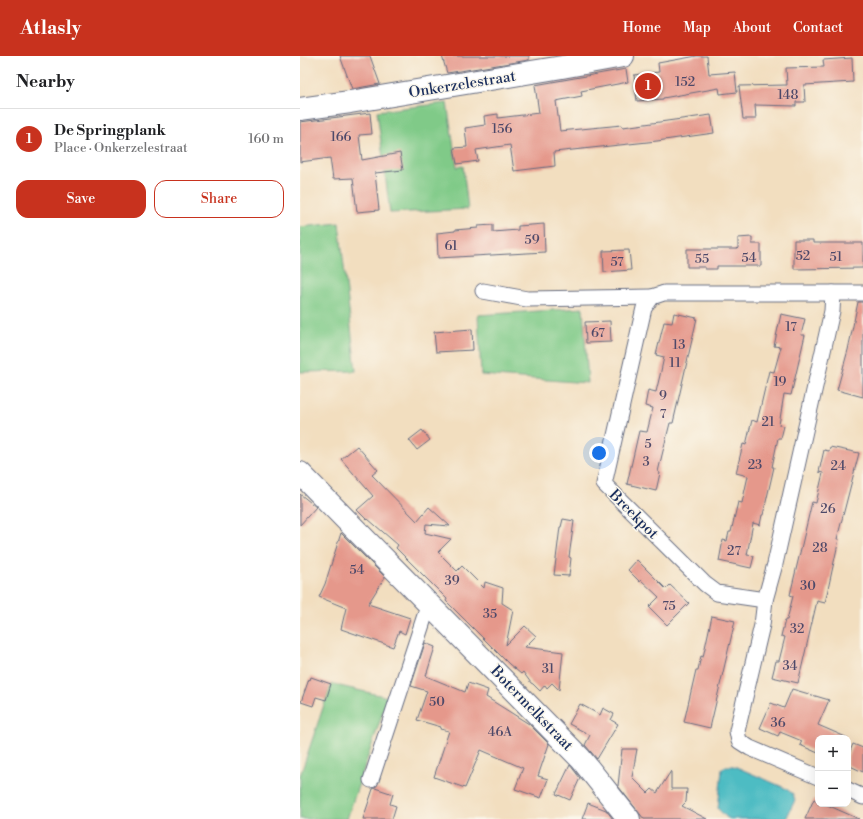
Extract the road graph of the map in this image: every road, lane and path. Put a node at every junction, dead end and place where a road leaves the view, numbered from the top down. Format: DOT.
graph roads {
  1 [pos="623,56"];
  2 [pos="300,109"];
  3 [pos="483,291"];
  4 [pos="833,293"];
  5 [pos="863,293"];
  6 [pos="652,297"];
  7 [pos="300,473"];
  8 [pos="765,600"];
  9 [pos="429,603"];
  10 [pos="815,776"];
  11 [pos="371,780"];
  12 [pos="851,791"];
  13 [pos="863,796"];
  14 [pos="629,819"];
  1 -- 2 [label="street, Onkerzelestraat"];
  3 -- 6 [label="street"];
  4 -- 5 [label="street"];
  4 -- 6 [label="street"];
  4 -- 8 [label="street"];
  6 -- 8 [label="street, Breekpot"];
  7 -- 9 [label="street, Botermelkstraat"];
  8 -- 10 [label="street"];
  9 -- 11 [label="street"];
  9 -- 14 [label="street, Botermelkstraat"];
  12 -- 13 [label="street"];
}
